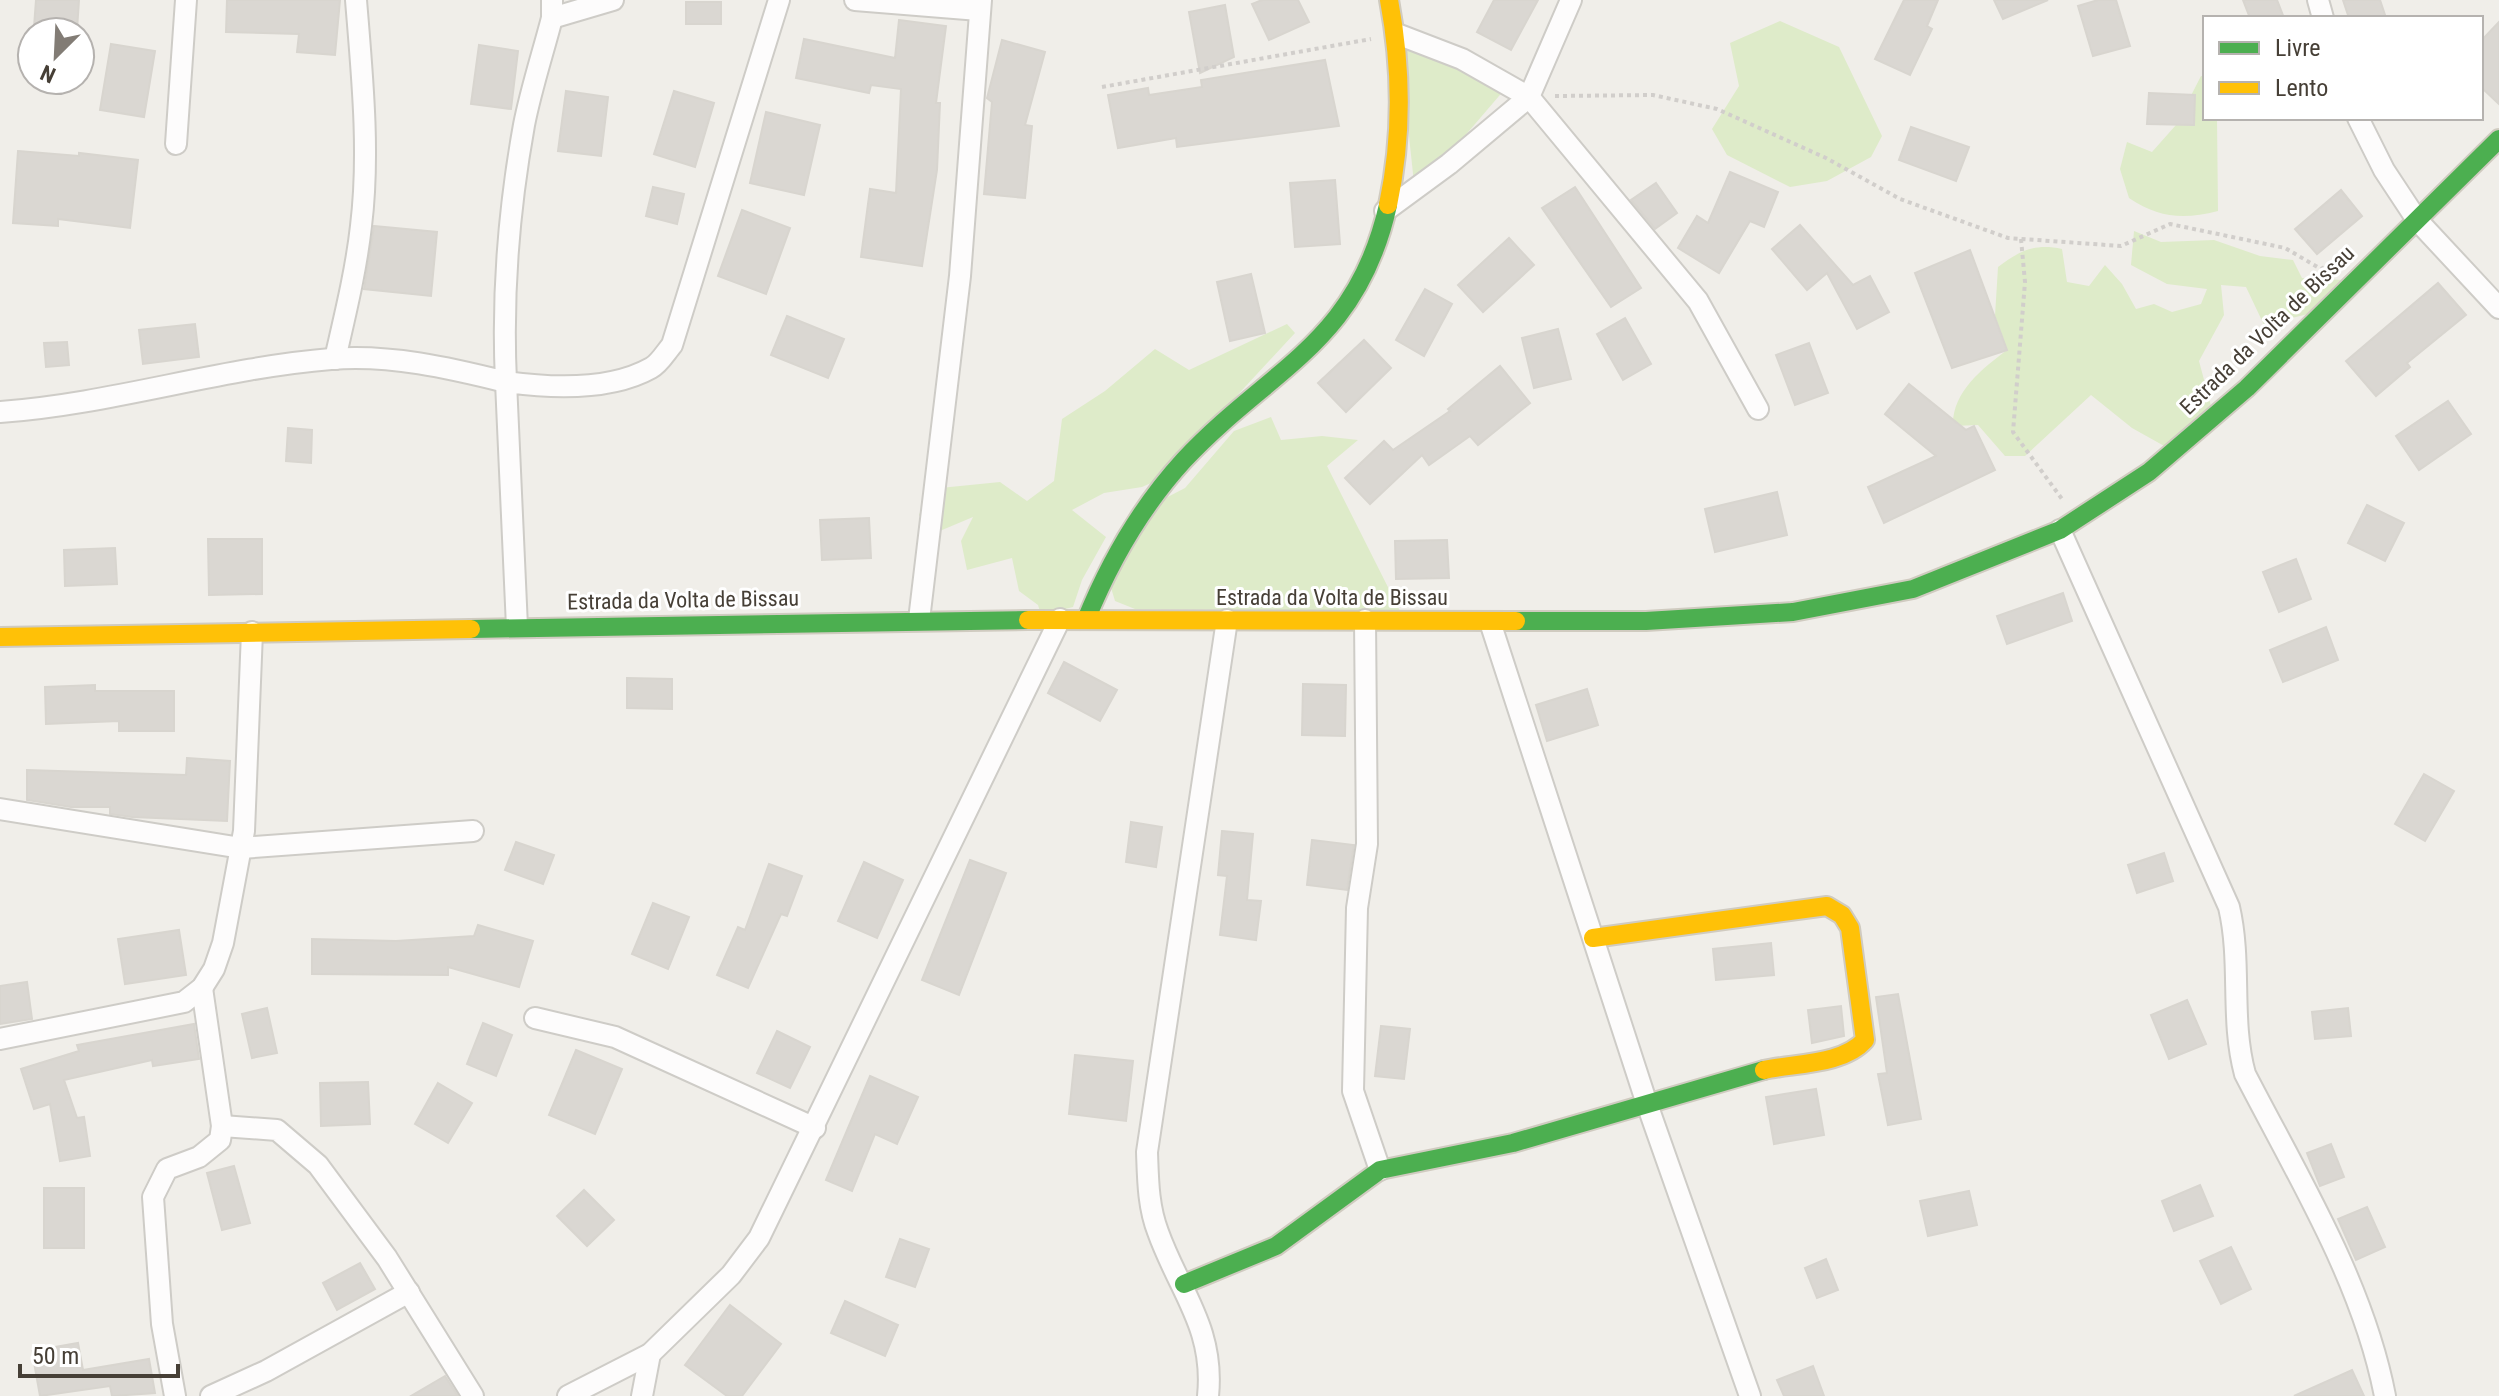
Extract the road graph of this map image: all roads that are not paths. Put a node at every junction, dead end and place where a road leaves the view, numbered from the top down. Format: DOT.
graph roads {
  1 [pos="186,0"];
  2 [pos="356,0"];
  3 [pos="613,0"];
  4 [pos="779,0"];
  5 [pos="855,0"];
  6 [pos="1389,0"];
  7 [pos="1571,0"];
  8 [pos="980,5"];
  9 [pos="552,9"];
  10 [pos="1397,34"];
  11 [pos="1529,97"];
  12 [pos="2359,120"];
  13 [pos="2499,139"];
  14 [pos="176,144"];
  15 [pos="1385,211"];
  16 [pos="2417,220"];
  17 [pos="2499,308"];
  18 [pos="335,359"];
  19 [pos="506,382"];
  20 [pos="1758,409"];
  21 [pos="0,412"];
  22 [pos="2068,525"];
  23 [pos="1060,619"];
  24 [pos="919,620"];
  25 [pos="1086,620"];
  26 [pos="1227,620"];
  27 [pos="1365,620"];
  28 [pos="1490,622"];
  29 [pos="517,627"];
  30 [pos="252,632"];
  31 [pos="0,637"];
  32 [pos="0,809"];
  33 [pos="473,831"];
  34 [pos="241,848"];
  35 [pos="1593,938"];
  36 [pos="202,988"];
  37 [pos="535,1018"];
  38 [pos="0,1039"];
  39 [pos="1647,1104"];
  40 [pos="222,1126"];
  41 [pos="815,1128"];
  42 [pos="1380,1170"];
  43 [pos="1184,1284"];
  44 [pos="409,1292"];
  45 [pos="650,1354"];
  46 [pos="175,1396"];
  47 [pos="211,1396"];
  48 [pos="473,1396"];
  49 [pos="568,1396"];
  50 [pos="642,1396"];
  51 [pos="1208,1396"];
  52 [pos="1750,1396"];
  53 [pos="2385,1396"];
  1 -- 14 [label="street"];
  2 -- 18 [label="street"];
  3 -- 9 [label="street"];
  4 -- 19 [label="street"];
  5 -- 8 [label="street"];
  6 -- 10 [label="main road"];
  7 -- 11 [label="street"];
  8 -- 24 [label="street"];
  9 -- 19 [label="street"];
  10 -- 11 [label="street"];
  10 -- 15 [label="main road"];
  11 -- 15 [label="street"];
  11 -- 20 [label="street"];
  12 -- 16 [label="street"];
  13 -- 16 [label="main road, Estrada da Volta de Bissau"];
  15 -- 25 [label="main road"];
  16 -- 17 [label="street"];
  16 -- 22 [label="main road, Estrada da Volta de Bissau"];
  18 -- 19 [label="street"];
  18 -- 21 [label="street"];
  19 -- 29 [label="street"];
  22 -- 28 [label="main road, Estrada da Volta de Bissau"];
  22 -- 53 [label="street"];
  23 -- 24 [label="main road, Estrada da Volta de Bissau"];
  23 -- 25 [label="main road, Estrada da Volta de Bissau"];
  23 -- 41 [label="street"];
  24 -- 29 [label="main road, Estrada da Volta de Bissau"];
  25 -- 26 [label="main road, Estrada da Volta de Bissau"];
  26 -- 27 [label="main road, Estrada da Volta de Bissau"];
  26 -- 43 [label="street"];
  27 -- 28 [label="main road, Estrada da Volta de Bissau"];
  27 -- 42 [label="street"];
  28 -- 35 [label="street"];
  29 -- 30 [label="main road, Estrada da Volta de Bissau"];
  30 -- 31 [label="main road, Estrada da Volta de Bissau"];
  30 -- 34 [label="street"];
  32 -- 34 [label="street"];
  33 -- 34 [label="street"];
  34 -- 36 [label="street"];
  35 -- 39 [label="street"];
  35 -- 39 [label="main road"];
  36 -- 38 [label="street"];
  36 -- 40 [label="street"];
  37 -- 41 [label="street"];
  39 -- 42 [label="main road"];
  39 -- 52 [label="street"];
  40 -- 44 [label="street"];
  40 -- 46 [label="street"];
  41 -- 45 [label="street"];
  42 -- 43 [label="main road"];
  43 -- 51 [label="street"];
  44 -- 47 [label="street"];
  44 -- 48 [label="street"];
  45 -- 49 [label="street"];
  45 -- 50 [label="street"];
}
